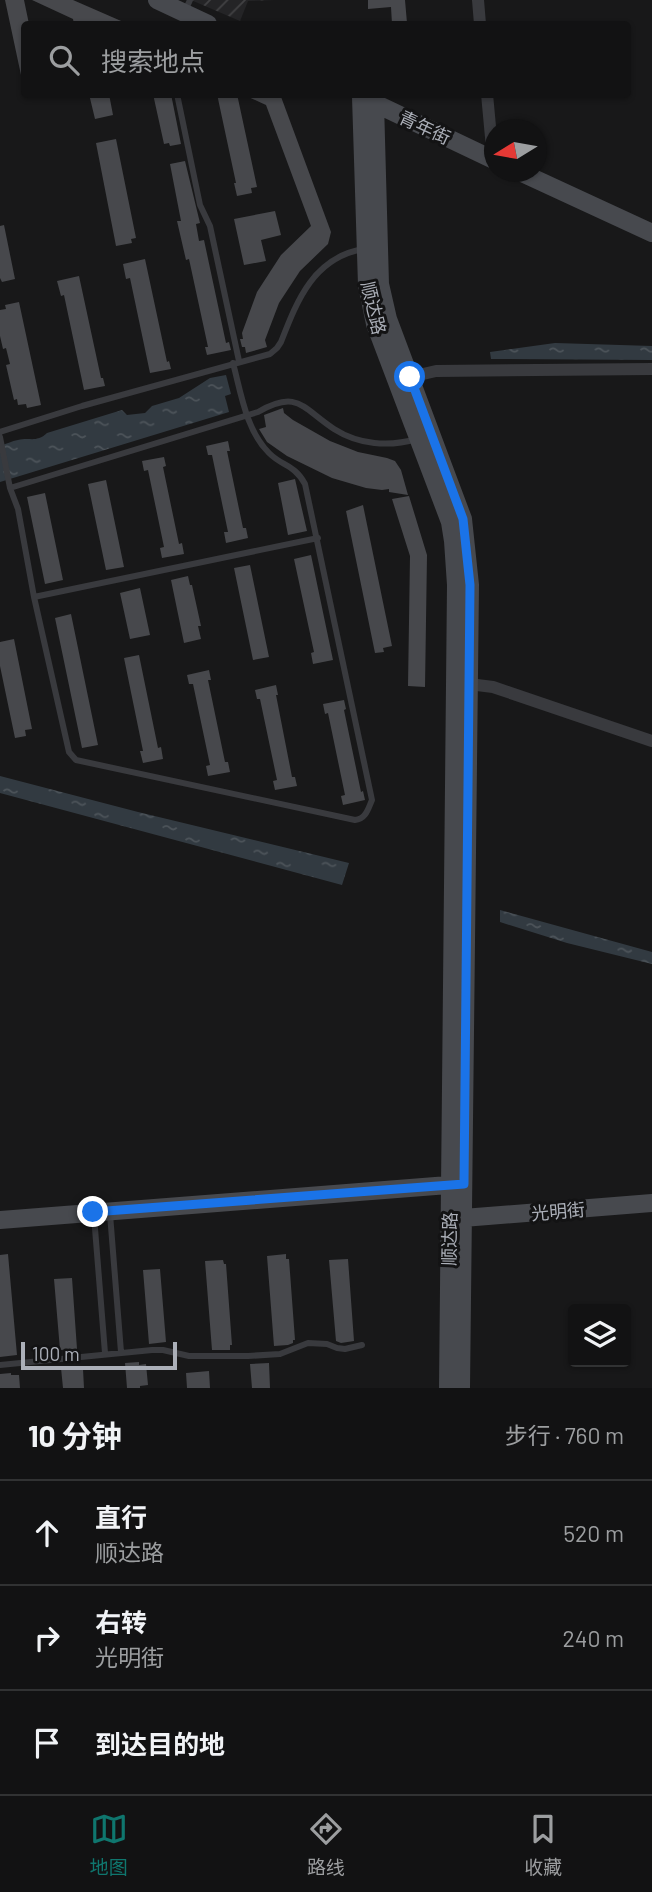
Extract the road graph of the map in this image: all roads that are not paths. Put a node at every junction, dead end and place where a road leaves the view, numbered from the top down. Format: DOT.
graph roads {
  1 [pos="156,0"];
  2 [pos="478,0"];
  3 [pos="187,7"];
  4 [pos="204,21"];
  5 [pos="481,21"];
  6 [pos="178,98"];
  7 [pos="364,98"];
  8 [pos="487,98"];
  9 [pos="490,119"];
  10 [pos="484,155"];
  11 [pos="542,182"];
  12 [pos="652,233"];
  13 [pos="365,248"];
  14 [pos="236,362"];
  15 [pos="652,369"];
  16 [pos="410,377"];
  17 [pos="247,415"];
  18 [pos="0,435"];
  19 [pos="419,439"];
  20 [pos="10,488"];
  21 [pos="318,538"];
  22 [pos="34,597"];
  23 [pos="469,684"];
  24 [pos="652,741"];
  25 [pos="457,1184"];
  26 [pos="652,1203"];
  27 [pos="102,1212"];
  28 [pos="463,1218"];
  29 [pos="0,1220"];
  30 [pos="362,1345"];
  31 [pos="121,1352"];
  32 [pos="105,1353"];
  33 [pos="0,1365"];
  34 [pos="448,1388"];
  35 [pos="461,1388"];
  1 -- 3 [label="main road"];
  2 -- 5 [label="street"];
  3 -- 4 [label="main road"];
  6 -- 14 [label="lane"];
  7 -- 10 [label="main road, 青年街"];
  7 -- 13 [label="main road, 顺达路"];
  7 -- 16 [label="main road, 顺达路"];
  8 -- 9 [label="street"];
  11 -- 12 [label="main road"];
  13 -- 14 [label="lane"];
  13 -- 19 [label="main road, 顺达路"];
  14 -- 17 [label="lane"];
  14 -- 18 [label="lane"];
  15 -- 16 [label="street"];
  16 -- 23 [label="main road, 顺达路"];
  17 -- 19 [label="lane"];
  17 -- 20 [label="lane"];
  17 -- 21 [label="lane"];
  18 -- 20 [label="lane"];
  19 -- 25 [label="main road, 顺达路"];
  20 -- 22 [label="lane"];
  21 -- 22 [label="lane"];
  21 -- 22 [label="lane"];
  23 -- 24 [label="street"];
  23 -- 25 [label="main road, 顺达路"];
  25 -- 27 [label="main road"];
  25 -- 28 [label="main road, 顺达路"];
  25 -- 34 [label="main road, 顺达路"];
  26 -- 28 [label="main road, 光明街"];
  27 -- 29 [label="main road"];
  27 -- 31 [label="lane"];
  27 -- 32 [label="lane"];
  28 -- 35 [label="main road, 顺达路"];
  30 -- 31 [label="lane"];
  31 -- 32 [label="lane"];
  32 -- 33 [label="lane"];
}
